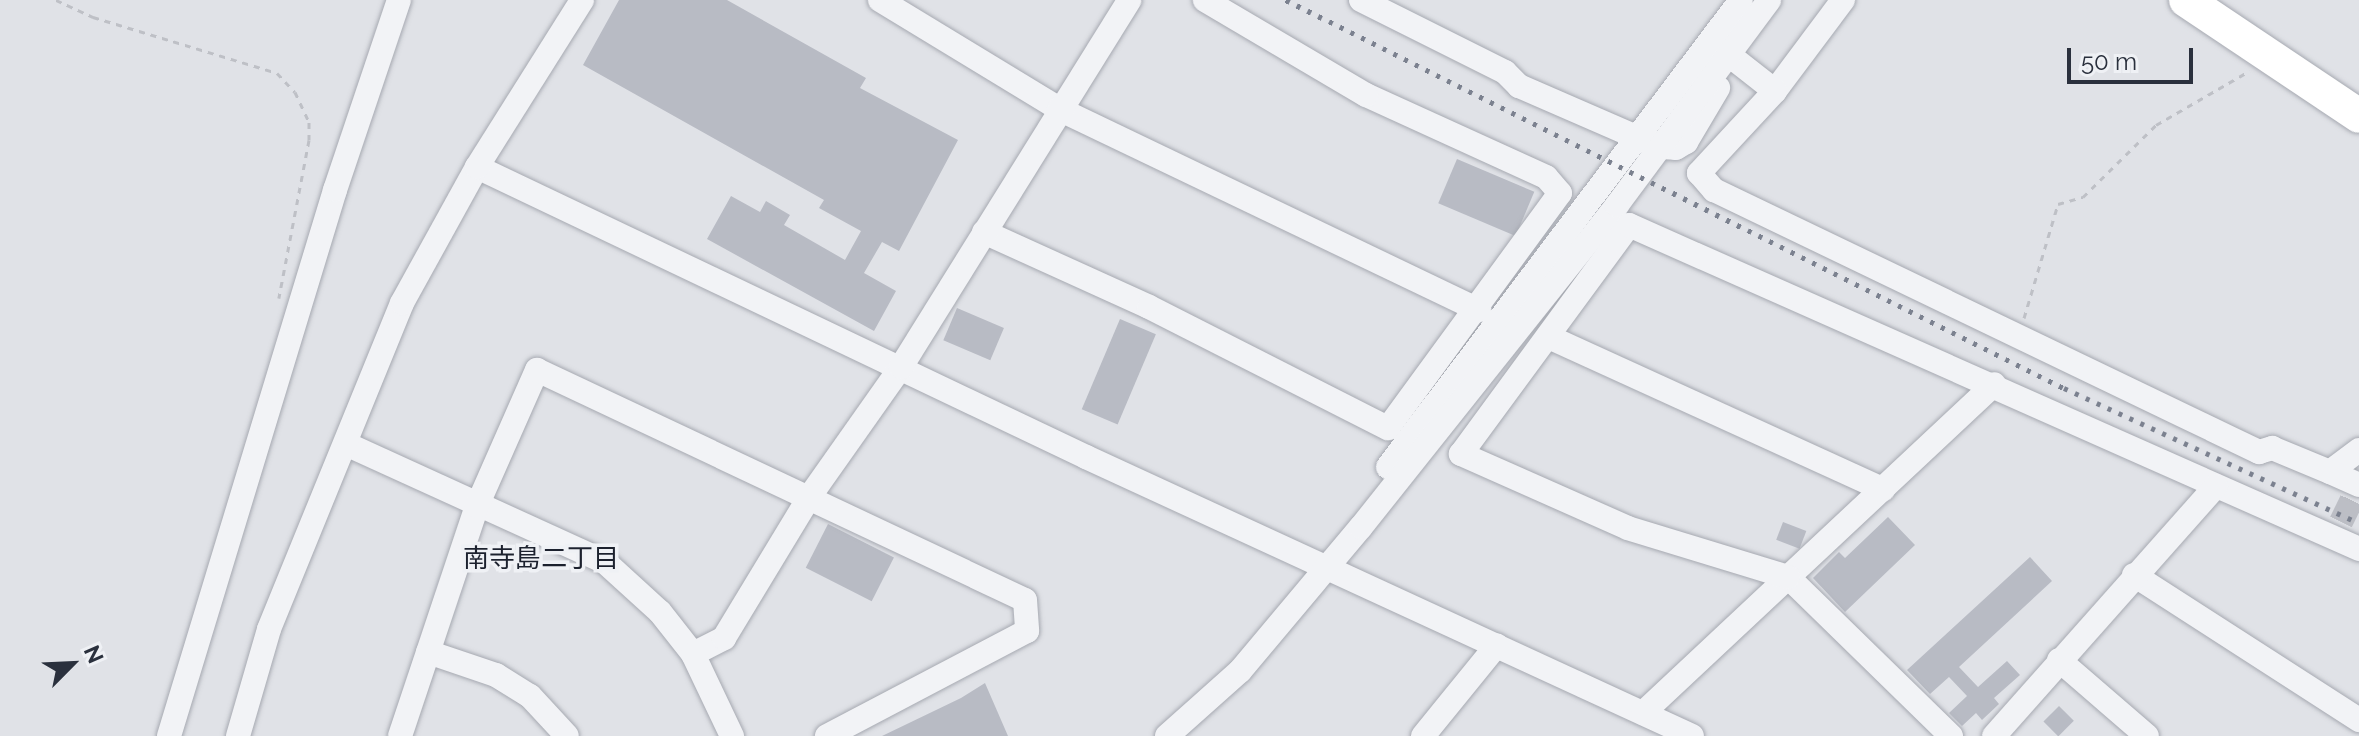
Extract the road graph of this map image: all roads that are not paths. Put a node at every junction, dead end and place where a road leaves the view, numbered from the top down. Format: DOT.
graph roads {
  1 [pos="399,0"];
  2 [pos="582,0"];
  3 [pos="880,0"];
  4 [pos="1129,0"];
  5 [pos="1205,0"];
  6 [pos="1361,0"];
  7 [pos="1728,0"];
  8 [pos="1741,0"];
  9 [pos="1769,0"];
  10 [pos="1786,0"];
  11 [pos="1843,0"];
  12 [pos="2186,0"];
  13 [pos="1738,62"];
  14 [pos="1775,91"];
  15 [pos="1059,109"];
  16 [pos="2359,116"];
  17 [pos="1630,136"];
  18 [pos="1659,147"];
  19 [pos="477,167"];
  20 [pos="984,232"];
  21 [pos="1479,310"];
  22 [pos="1551,338"];
  23 [pos="901,367"];
  24 [pos="1994,384"];
  25 [pos="346,444"];
  26 [pos="2359,450"];
  27 [pos="2330,472"];
  28 [pos="2216,486"];
  29 [pos="1883,489"];
  30 [pos="2357,489"];
  31 [pos="810,496"];
  32 [pos="477,506"];
  33 [pos="2359,549"];
  34 [pos="1324,566"];
  35 [pos="2134,575"];
  36 [pos="1788,577"];
  37 [pos="1497,645"];
  38 [pos="428,652"];
  39 [pos="693,654"];
  40 [pos="2059,660"];
  41 [pos="1643,713"];
  42 [pos="2359,720"];
  43 [pos="169,736"];
  44 [pos="238,736"];
  45 [pos="400,736"];
  46 [pos="567,736"];
  47 [pos="732,736"];
  48 [pos="827,736"];
  49 [pos="1167,736"];
  50 [pos="1423,736"];
  51 [pos="1692,736"];
  52 [pos="1951,736"];
  53 [pos="1994,736"];
  54 [pos="2147,736"];
  1 -- 43 [label="street"];
  2 -- 19 [label="street"];
  3 -- 15 [label="street"];
  4 -- 15 [label="street"];
  5 -- 21 [label="street"];
  6 -- 17 [label="street"];
  7 -- 17 [label="street"];
  8 -- 17 [label="street"];
  9 -- 18 [label="street"];
  10 -- 13 [label="street"];
  11 -- 14 [label="street"];
  12 -- 16 [label="highway"];
  13 -- 14 [label="street"];
  13 -- 18 [label="street"];
  14 -- 27 [label="street"];
  15 -- 20 [label="street"];
  15 -- 21 [label="street"];
  17 -- 18 [label="street"];
  17 -- 34 [label="street"];
  18 -- 34 [label="street"];
  19 -- 23 [label="street"];
  19 -- 25 [label="street"];
  20 -- 21 [label="street"];
  20 -- 23 [label="street"];
  22 -- 24 [label="street"];
  22 -- 29 [label="street"];
  22 -- 36 [label="street"];
  23 -- 31 [label="street"];
  23 -- 34 [label="street"];
  24 -- 28 [label="street"];
  24 -- 29 [label="street"];
  25 -- 32 [label="street"];
  25 -- 44 [label="street"];
  26 -- 27 [label="street"];
  27 -- 30 [label="street"];
  28 -- 33 [label="street"];
  28 -- 35 [label="street"];
  29 -- 36 [label="street"];
  31 -- 32 [label="street"];
  31 -- 39 [label="street"];
  31 -- 48 [label="street"];
  32 -- 38 [label="street"];
  32 -- 39 [label="street"];
  34 -- 37 [label="street"];
  34 -- 49 [label="street"];
  35 -- 40 [label="street"];
  35 -- 42 [label="street"];
  36 -- 41 [label="street"];
  36 -- 52 [label="street"];
  37 -- 41 [label="street"];
  37 -- 50 [label="street"];
  38 -- 45 [label="street"];
  38 -- 46 [label="street"];
  39 -- 47 [label="street"];
  40 -- 53 [label="street"];
  40 -- 54 [label="street"];
  41 -- 51 [label="street"];
}
